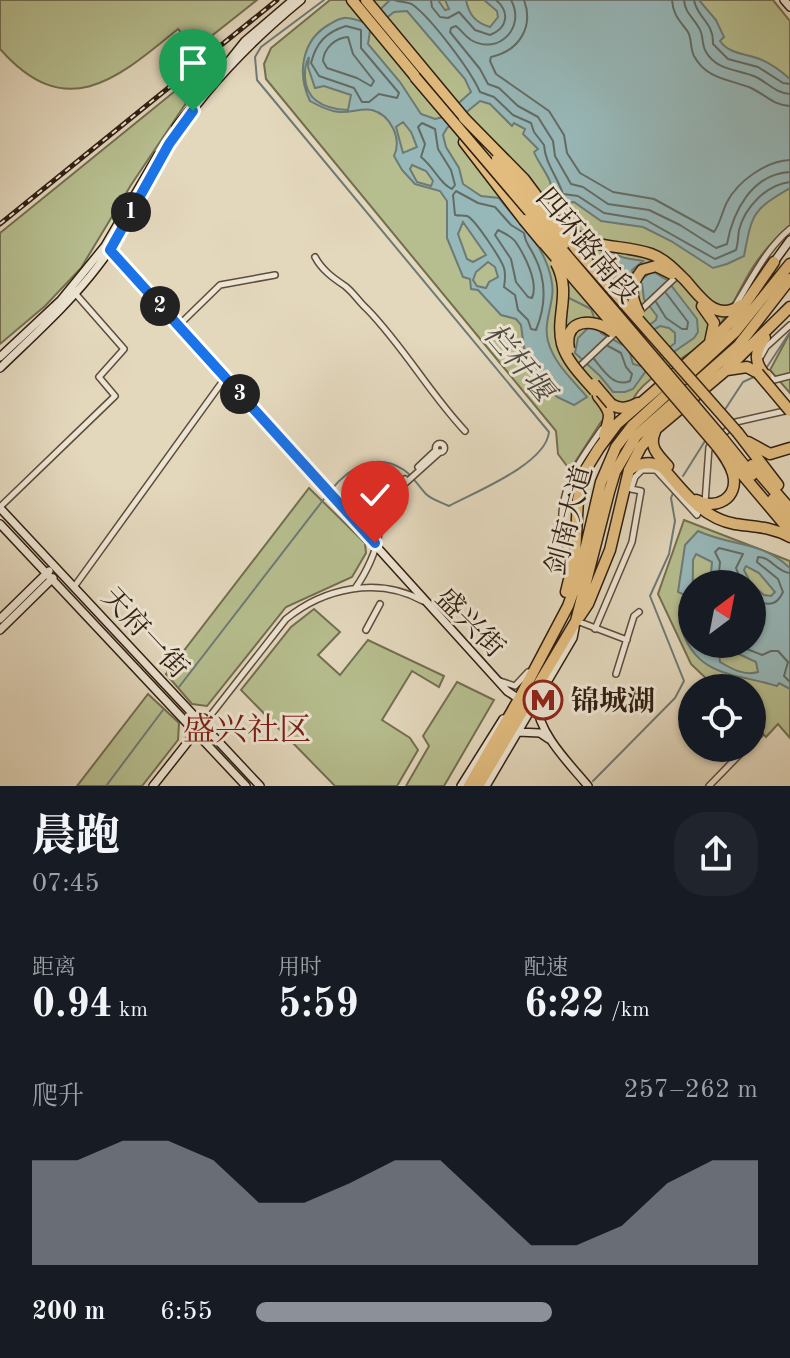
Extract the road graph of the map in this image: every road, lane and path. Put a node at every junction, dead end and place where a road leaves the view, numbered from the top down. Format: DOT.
graph roads {
  1 [pos="293,0"];
  2 [pos="301,0"];
  3 [pos="352,0"];
  4 [pos="366,0"];
  5 [pos="784,0"];
  6 [pos="790,7"];
  7 [pos="415,77"];
  8 [pos="464,118"];
  9 [pos="558,221"];
  10 [pos="790,229"];
  11 [pos="540,239"];
  12 [pos="790,240"];
  13 [pos="108,248"];
  14 [pos="790,256"];
  15 [pos="315,257"];
  16 [pos="774,262"];
  17 [pos="790,264"];
  18 [pos="275,275"];
  19 [pos="786,280"];
  20 [pos="680,282"];
  21 [pos="73,291"];
  22 [pos="749,299"];
  23 [pos="790,307"];
  24 [pos="778,320"];
  25 [pos="645,325"];
  26 [pos="790,325"];
  27 [pos="178,326"];
  28 [pos="710,343"];
  29 [pos="633,350"];
  30 [pos="0,357"];
  31 [pos="0,368"];
  32 [pos="725,371"];
  33 [pos="763,371"];
  34 [pos="790,376"];
  35 [pos="225,378"];
  36 [pos="643,401"];
  37 [pos="790,409"];
  38 [pos="656,429"];
  39 [pos="465,431"];
  40 [pos="726,439"];
  41 [pos="599,448"];
  42 [pos="790,448"];
  43 [pos="438,451"];
  44 [pos="629,470"];
  45 [pos="404,482"];
  46 [pos="337,501"];
  47 [pos="790,501"];
  48 [pos="705,503"];
  49 [pos="362,505"];
  50 [pos="0,508"];
  51 [pos="790,509"];
  52 [pos="698,513"];
  53 [pos="377,520"];
  54 [pos="790,520"];
  55 [pos="0,524"];
  56 [pos="790,531"];
  57 [pos="790,537"];
  58 [pos="375,543"];
  59 [pos="56,569"];
  60 [pos="49,577"];
  61 [pos="74,588"];
  62 [pos="356,588"];
  63 [pos="566,592"];
  64 [pos="380,604"];
  65 [pos="434,609"];
  66 [pos="639,612"];
  67 [pos="0,619"];
  68 [pos="576,621"];
  69 [pos="595,629"];
  70 [pos="0,630"];
  71 [pos="366,630"];
  72 [pos="627,640"];
  73 [pos="616,674"];
  74 [pos="497,680"];
  75 [pos="519,699"];
  76 [pos="536,702"];
  77 [pos="511,713"];
  78 [pos="203,725"];
  79 [pos="196,732"];
  80 [pos="518,732"];
  81 [pos="551,740"];
  82 [pos="732,762"];
  83 [pos="153,786"];
  84 [pos="246,786"];
  85 [pos="260,786"];
  86 [pos="461,786"];
  87 [pos="469,786"];
  88 [pos="478,786"];
  89 [pos="486,786"];
  90 [pos="588,786"];
  91 [pos="709,786"];
  1 -- 13 [label="main road"];
  2 -- 13 [label="main road"];
  3 -- 7 [label="highway, 四环路南段"];
  4 -- 8 [label="highway, 四环路南段"];
  5 -- 6 [label="main road"];
  7 -- 11 [label="highway, bridge"];
  7 -- 40 [label="highway, 四环路南段, bridge"];
  8 -- 9 [label="highway, bridge"];
  8 -- 40 [label="highway, 四环路南段, bridge"];
  9 -- 20 [label="highway, bridge"];
  9 -- 25 [label="highway, bridge"];
  10 -- 20 [label="street"];
  11 -- 29 [label="highway, bridge"];
  11 -- 41 [label="highway, bridge"];
  12 -- 16 [label="main road"];
  13 -- 21 [label="main road"];
  13 -- 27 [label="main road"];
  14 -- 19 [label="main road"];
  15 -- 39 [label="street"];
  16 -- 22 [label="highway"];
  17 -- 19 [label="highway, 剑南大道"];
  18 -- 27 [label="street"];
  19 -- 68 [label="highway, 剑南大道"];
  19 -- 75 [label="highway, 剑南大道"];
  20 -- 22 [label="highway"];
  20 -- 25 [label="highway, bridge"];
  20 -- 28 [label="highway"];
  20 -- 63 [label="street"];
  21 -- 30 [label="main road"];
  21 -- 31 [label="main road"];
  21 -- 50 [label="street"];
  22 -- 28 [label="highway"];
  23 -- 24 [label="highway"];
  24 -- 32 [label="highway"];
  24 -- 33 [label="highway"];
  25 -- 40 [label="highway, bridge"];
  26 -- 33 [label="street"];
  27 -- 35 [label="main road"];
  28 -- 36 [label="highway"];
  29 -- 36 [label="highway, bridge"];
  29 -- 40 [label="highway, bridge"];
  32 -- 33 [label="highway"];
  32 -- 38 [label="highway"];
  33 -- 34 [label="street"];
  33 -- 37 [label="highway, bridge"];
  35 -- 46 [label="main road"];
  35 -- 61 [label="street"];
  36 -- 41 [label="highway"];
  37 -- 48 [label="street"];
  38 -- 40 [label="highway"];
  38 -- 44 [label="highway"];
  40 -- 42 [label="highway"];
  40 -- 47 [label="highway"];
  40 -- 51 [label="highway, 四环路南段"];
  40 -- 54 [label="highway, 四环路南段"];
  40 -- 56 [label="highway"];
  41 -- 63 [label="highway"];
  43 -- 45 [label="street"];
  44 -- 57 [label="highway"];
  44 -- 68 [label="highway"];
  45 -- 49 [label="street"];
  45 -- 53 [label="street"];
  46 -- 49 [label="street"];
  46 -- 58 [label="main road"];
  49 -- 53 [label="street"];
  50 -- 59 [label="main road, 天府一街"];
  52 -- 69 [label="street"];
  53 -- 58 [label="street"];
  55 -- 60 [label="main road, 天府一街"];
  58 -- 62 [label="street"];
  58 -- 65 [label="main road"];
  59 -- 60 [label="main road"];
  59 -- 61 [label="main road, 天府一街"];
  60 -- 67 [label="main road"];
  60 -- 70 [label="main road"];
  60 -- 79 [label="main road, 天府一街"];
  61 -- 78 [label="main road, 天府一街"];
  62 -- 65 [label="street, 盛兴街"];
  62 -- 78 [label="street, 盛兴街"];
  63 -- 74 [label="street"];
  64 -- 71 [label="street"];
  65 -- 74 [label="main road, 盛兴街"];
  66 -- 72 [label="street"];
  68 -- 69 [label="street"];
  68 -- 76 [label="main road"];
  68 -- 88 [label="highway, 剑南大道"];
  69 -- 72 [label="street"];
  72 -- 73 [label="street"];
  74 -- 75 [label="main road, 盛兴街"];
  75 -- 77 [label="highway, 剑南大道"];
  76 -- 80 [label="main road"];
  76 -- 81 [label="main road"];
  77 -- 86 [label="main road"];
  77 -- 87 [label="highway, 剑南大道"];
  78 -- 79 [label="main road"];
  78 -- 85 [label="main road, 天府一街"];
  79 -- 83 [label="main road"];
  79 -- 84 [label="main road, 天府一街"];
  80 -- 81 [label="main road"];
  80 -- 89 [label="main road"];
  81 -- 90 [label="main road"];
  82 -- 91 [label="street"];
}
